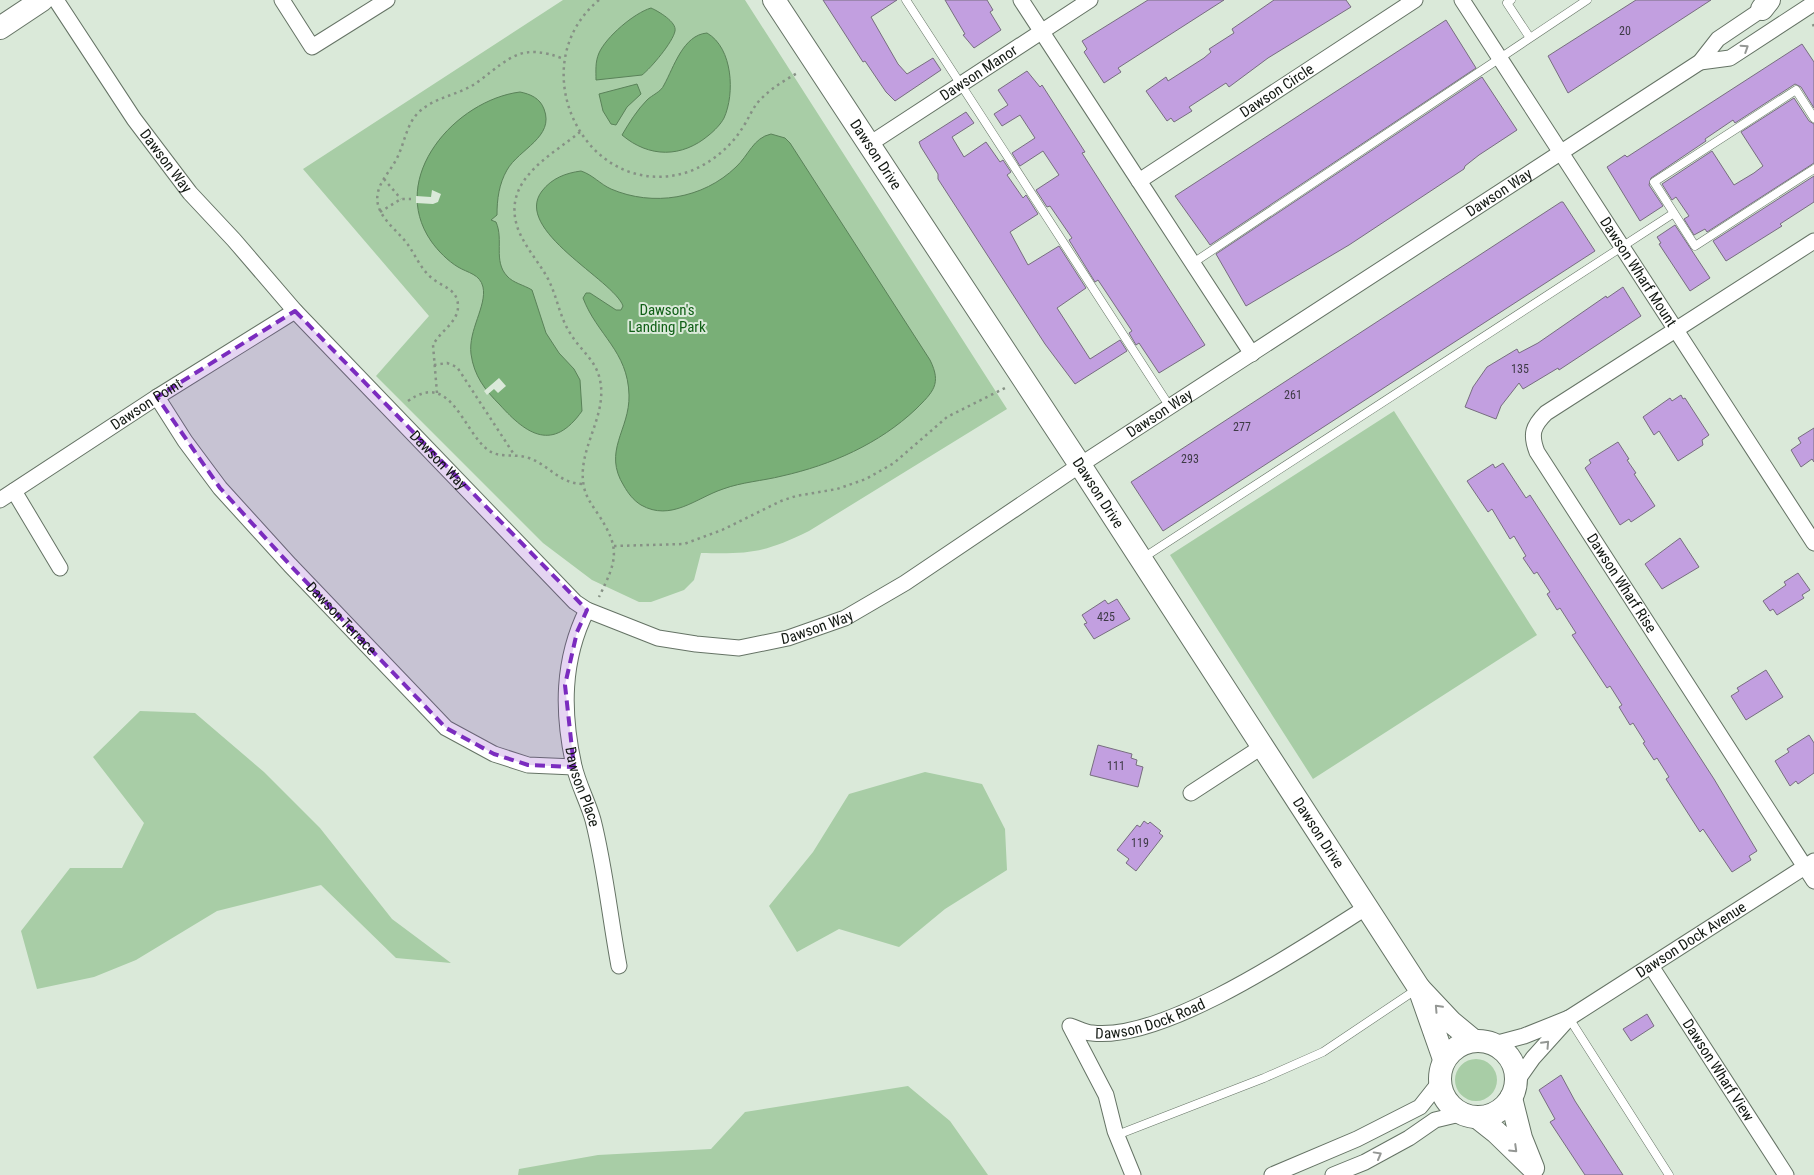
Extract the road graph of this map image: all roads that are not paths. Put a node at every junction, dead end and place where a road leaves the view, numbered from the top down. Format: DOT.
graph roads {
  1 [pos="42,0"];
  2 [pos="56,0"];
  3 [pos="282,0"];
  4 [pos="387,0"];
  5 [pos="774,0"];
  6 [pos="906,0"];
  7 [pos="1021,0"];
  8 [pos="1090,0"];
  9 [pos="1415,0"];
  10 [pos="1462,0"];
  11 [pos="1511,0"];
  12 [pos="1588,0"];
  13 [pos="1769,3"];
  14 [pos="1814,3"];
  15 [pos="0,28"];
  16 [pos="1041,32"];
  17 [pos="1530,38"];
  18 [pos="1500,58"];
  19 [pos="1700,62"];
  20 [pos="960,84"];
  21 [pos="1814,118"];
  22 [pos="868,145"];
  23 [pos="1562,153"];
  24 [pos="1814,169"];
  25 [pos="1139,181"];
  26 [pos="1674,213"];
  27 [pos="1814,241"];
  28 [pos="1621,246"];
  29 [pos="1193,263"];
  30 [pos="295,312"];
  31 [pos="1676,329"];
  32 [pos="1252,354"];
  33 [pos="157,398"];
  34 [pos="1170,407"];
  35 [pos="1080,465"];
  36 [pos="14,491"];
  37 [pos="0,500"];
  38 [pos="1814,543"];
  39 [pos="1142,559"];
  40 [pos="60,568"];
  41 [pos="588,610"];
  42 [pos="1263,746"];
  43 [pos="574,767"];
  44 [pos="1191,793"];
  45 [pos="1810,864"];
  46 [pos="1814,881"];
  47 [pos="1366,907"];
  48 [pos="619,966"];
  49 [pos="1651,966"];
  50 [pos="1419,988"];
  51 [pos="1569,1018"];
  52 [pos="1484,1042"];
  53 [pos="1444,1059"];
  54 [pos="1439,1083"];
  55 [pos="1514,1090"];
  56 [pos="1468,1115"];
  57 [pos="1117,1135"];
  58 [pos="1533,1171"];
  59 [pos="1133,1175"];
  60 [pos="1272,1175"];
  61 [pos="1333,1175"];
  62 [pos="1670,1175"];
  63 [pos="1786,1175"];
  1 -- 15 [label="street"];
  2 -- 30 [label="street, Dawson Way"];
  3 -- 4 [label="street"];
  5 -- 22 [label="street, Dawson Drive"];
  6 -- 20 [label="lane"];
  7 -- 16 [label="street"];
  8 -- 16 [label="street, Dawson Manor"];
  9 -- 25 [label="street, Dawson Circle"];
  10 -- 18 [label="street, Dawson Wharf Mount"];
  11 -- 17 [label="lane"];
  12 -- 17 [label="lane"];
  13 -- 19 [label="street, Dawson Way"];
  19 -- 14 [label="street, Dawson Way, one-way"];
  16 -- 20 [label="street, Dawson Manor"];
  16 -- 25 [label="street"];
  17 -- 18 [label="lane"];
  18 -- 23 [label="street, Dawson Wharf Mount"];
  18 -- 29 [label="lane"];
  19 -- 23 [label="street, Dawson Way"];
  20 -- 22 [label="street, Dawson Manor"];
  20 -- 34 [label="lane"];
  21 -- 26 [label="lane"];
  22 -- 35 [label="street, Dawson Drive"];
  23 -- 28 [label="street, Dawson Wharf Mount"];
  23 -- 32 [label="street, Dawson Way"];
  24 -- 26 [label="lane"];
  25 -- 29 [label="street"];
  26 -- 28 [label="lane"];
  27 -- 31 [label="street, Dawson Wharf Rise"];
  28 -- 31 [label="street, Dawson Wharf Mount"];
  28 -- 39 [label="lane"];
  29 -- 32 [label="street"];
  30 -- 33 [label="street, Dawson Point"];
  30 -- 41 [label="street, Dawson Way"];
  31 -- 38 [label="street, Dawson Wharf Mount"];
  31 -- 45 [label="street, Dawson Wharf Rise"];
  32 -- 34 [label="street, Dawson Way"];
  33 -- 36 [label="street, Dawson Point"];
  33 -- 43 [label="street, Dawson Terrace"];
  34 -- 35 [label="street, Dawson Way"];
  35 -- 39 [label="street, Dawson Drive"];
  35 -- 41 [label="street, Dawson Way"];
  36 -- 37 [label="street, Dawson Point"];
  36 -- 40 [label="street"];
  39 -- 42 [label="street, Dawson Drive"];
  41 -- 43 [label="street, Dawson Place"];
  42 -- 44 [label="street"];
  42 -- 47 [label="street, Dawson Drive"];
  43 -- 48 [label="street, Dawson Place"];
  45 -- 46 [label="street, Dawson Wharf Rise"];
  45 -- 49 [label="street, Dawson Dock Avenue"];
  47 -- 50 [label="street, Dawson Drive"];
  47 -- 57 [label="street, Dawson Dock Road"];
  49 -- 51 [label="street, Dawson Dock Avenue"];
  49 -- 63 [label="street, Dawson Wharf View"];
  52 -- 50 [label="street, Dawson Drive, one-way"];
  50 -- 53 [label="street, Dawson Drive"];
  50 -- 57 [label="lane"];
  51 -- 52 [label="street, Dawson Dock Avenue"];
  55 -- 51 [label="street, Dawson Dock Avenue, one-way"];
  51 -- 62 [label="lane"];
  52 -- 53 [label="street"];
  52 -- 55 [label="street"];
  53 -- 54 [label="street"];
  54 -- 56 [label="street"];
  54 -- 60 [label="street"];
  55 -- 56 [label="street"];
  55 -- 58 [label="street"];
  56 -- 58 [label="street, one-way"];
  61 -- 56 [label="street, one-way"];
  57 -- 59 [label="street, Dawson Dock Road"];
}
